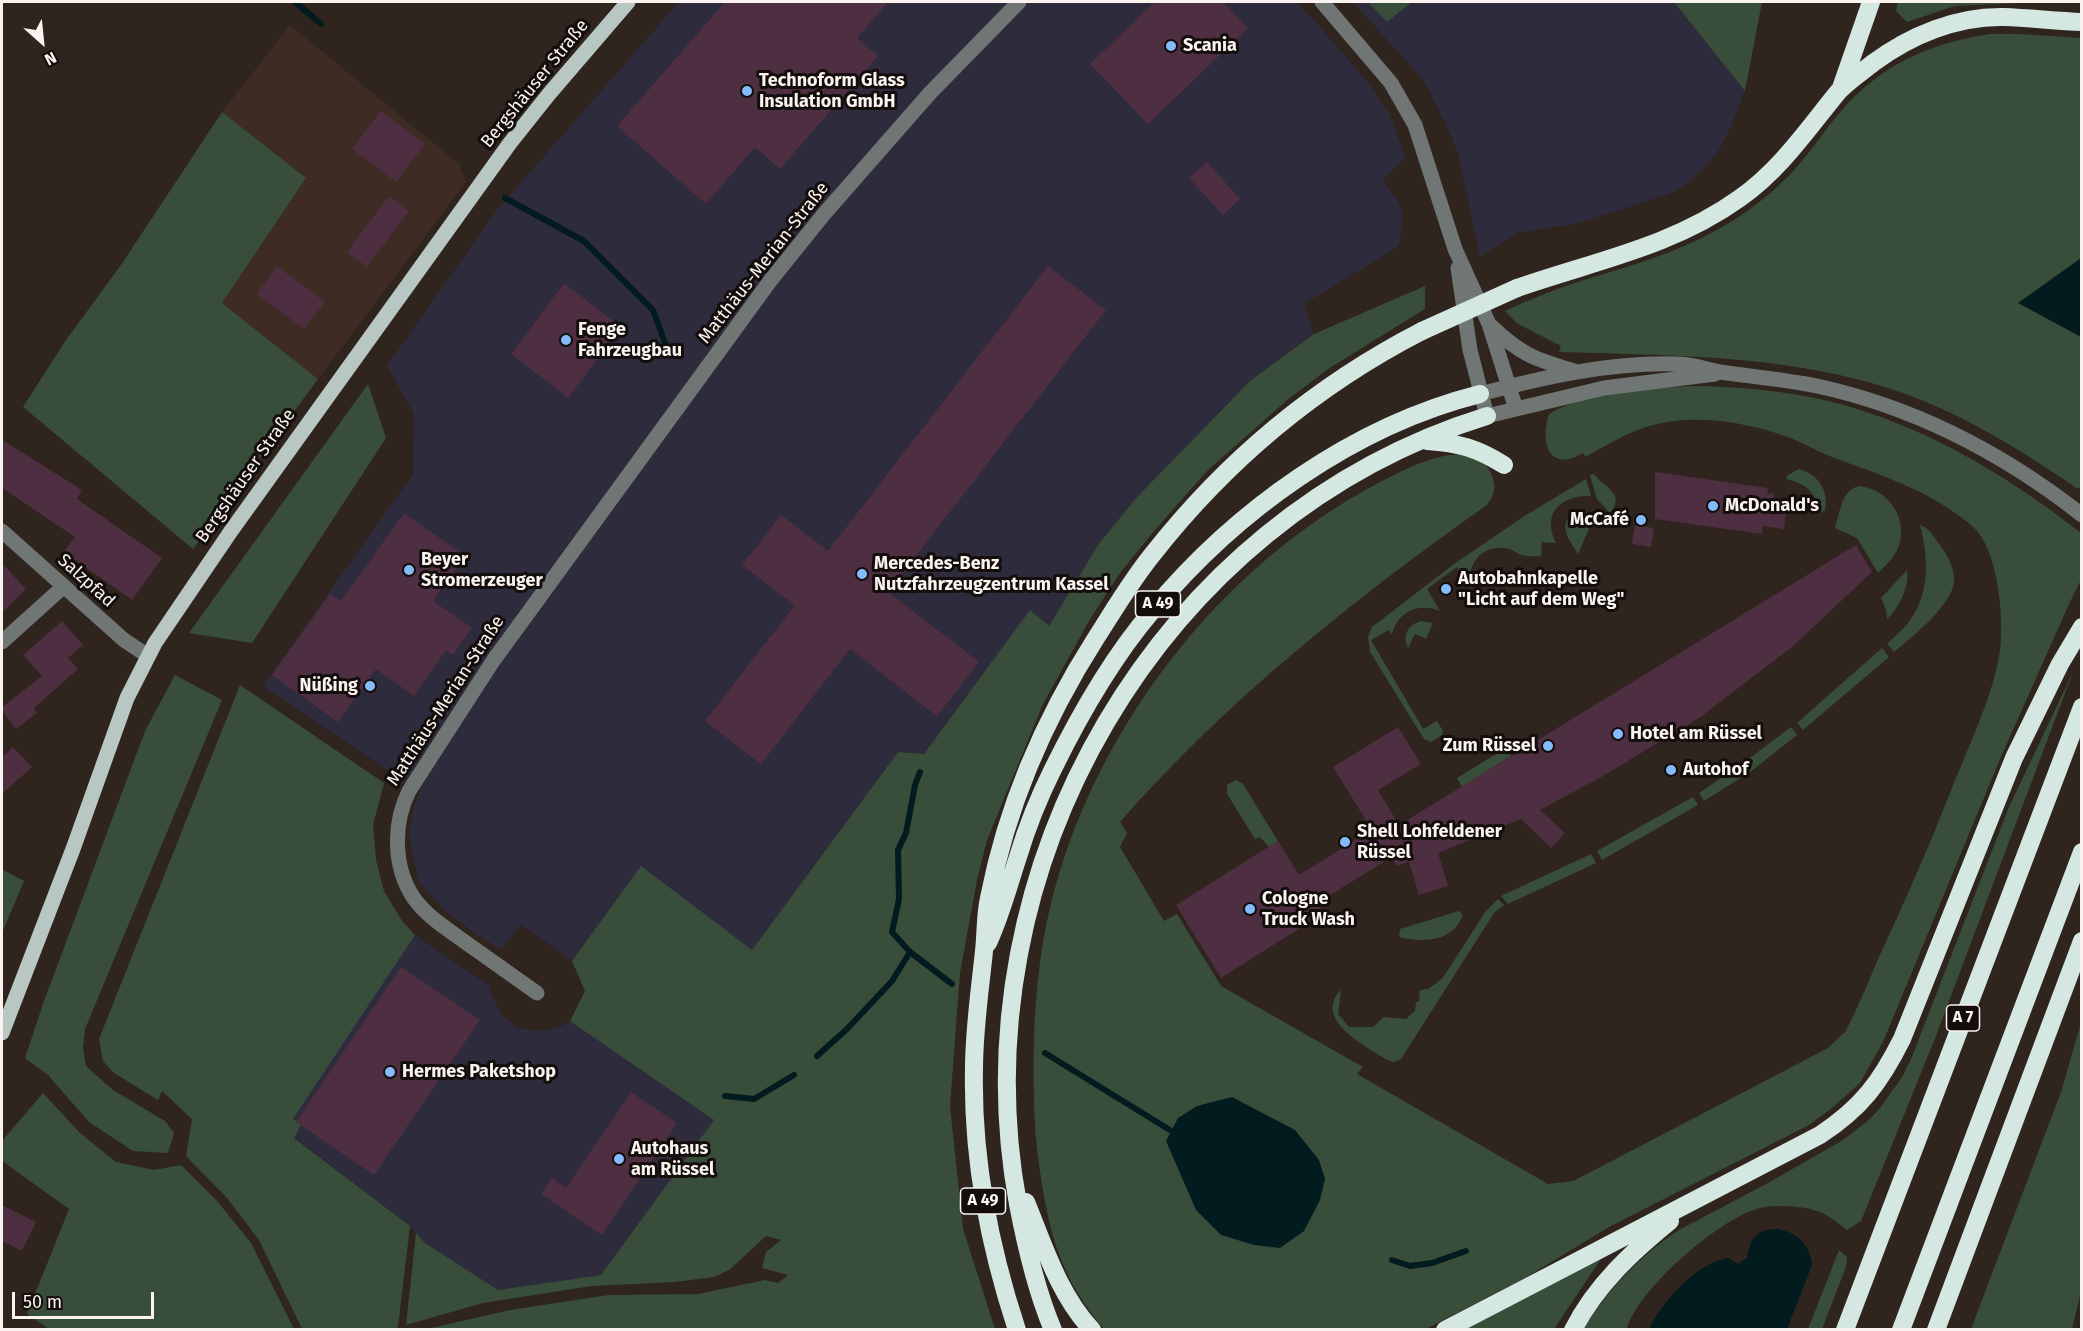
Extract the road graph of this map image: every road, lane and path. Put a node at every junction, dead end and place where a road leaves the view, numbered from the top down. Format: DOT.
graph roads {
  1 [pos="628,2"];
  2 [pos="1019,2"];
  3 [pos="1322,2"];
  4 [pos="1871,2"];
  5 [pos="2082,22"];
  6 [pos="1840,89"];
  7 [pos="1455,249"];
  8 [pos="1490,324"];
  9 [pos="1577,372"];
  10 [pos="1724,373"];
  11 [pos="1509,386"];
  12 [pos="1480,394"];
  13 [pos="1516,409"];
  14 [pos="1487,416"];
  15 [pos="1422,441"];
  16 [pos="1504,465"];
  17 [pos="2082,515"];
  18 [pos="2,531"];
  19 [pos="63,587"];
  20 [pos="2082,627"];
  21 [pos="2,642"];
  22 [pos="148,656"];
  23 [pos="2082,707"];
  24 [pos="2082,852"];
  25 [pos="2082,941"];
  26 [pos="984,951"];
  27 [pos="537,993"];
  28 [pos="2,1033"];
  29 [pos="1011,1167"];
  30 [pos="1697,1198"];
  31 [pos="1956,1274"];
  32 [pos="1017,1329"];
  33 [pos="1053,1329"];
  34 [pos="1092,1329"];
  35 [pos="1445,1329"];
  36 [pos="1573,1329"];
  37 [pos="1845,1329"];
  38 [pos="1901,1329"];
  39 [pos="1936,1329"];
  40 [pos="1947,1329"];
  1 -- 22 [label="main road, Bergshäuser Straße"];
  2 -- 27 [label="street, Matthäus-Merian-Straße"];
  3 -- 7 [label="street"];
  4 -- 6 [label="highway"];
  5 -- 6 [label="highway"];
  6 -- 26 [label="highway, bridge"];
  7 -- 8 [label="street"];
  7 -- 12 [label="street"];
  8 -- 9 [label="street"];
  8 -- 11 [label="street"];
  9 -- 10 [label="street"];
  9 -- 11 [label="street"];
  10 -- 13 [label="street"];
  10 -- 17 [label="street"];
  11 -- 12 [label="street"];
  11 -- 13 [label="street"];
  12 -- 14 [label="street"];
  12 -- 26 [label="highway, A 49"];
  13 -- 14 [label="street"];
  14 -- 15 [label="highway, A 49"];
  15 -- 16 [label="highway"];
  15 -- 29 [label="highway, A 49"];
  18 -- 19 [label="street, Salzpfad"];
  19 -- 21 [label="street"];
  19 -- 22 [label="street, Salzpfad"];
  20 -- 30 [label="highway"];
  22 -- 28 [label="main road, Bergshäuser Straße"];
  23 -- 37 [label="highway, A 7"];
  24 -- 38 [label="highway"];
  25 -- 31 [label="highway"];
  26 -- 32 [label="highway, A 49"];
  29 -- 33 [label="highway, A 49"];
  29 -- 34 [label="highway"];
  30 -- 35 [label="highway"];
  30 -- 36 [label="highway"];
  31 -- 39 [label="highway"];
  31 -- 40 [label="highway"];
}
